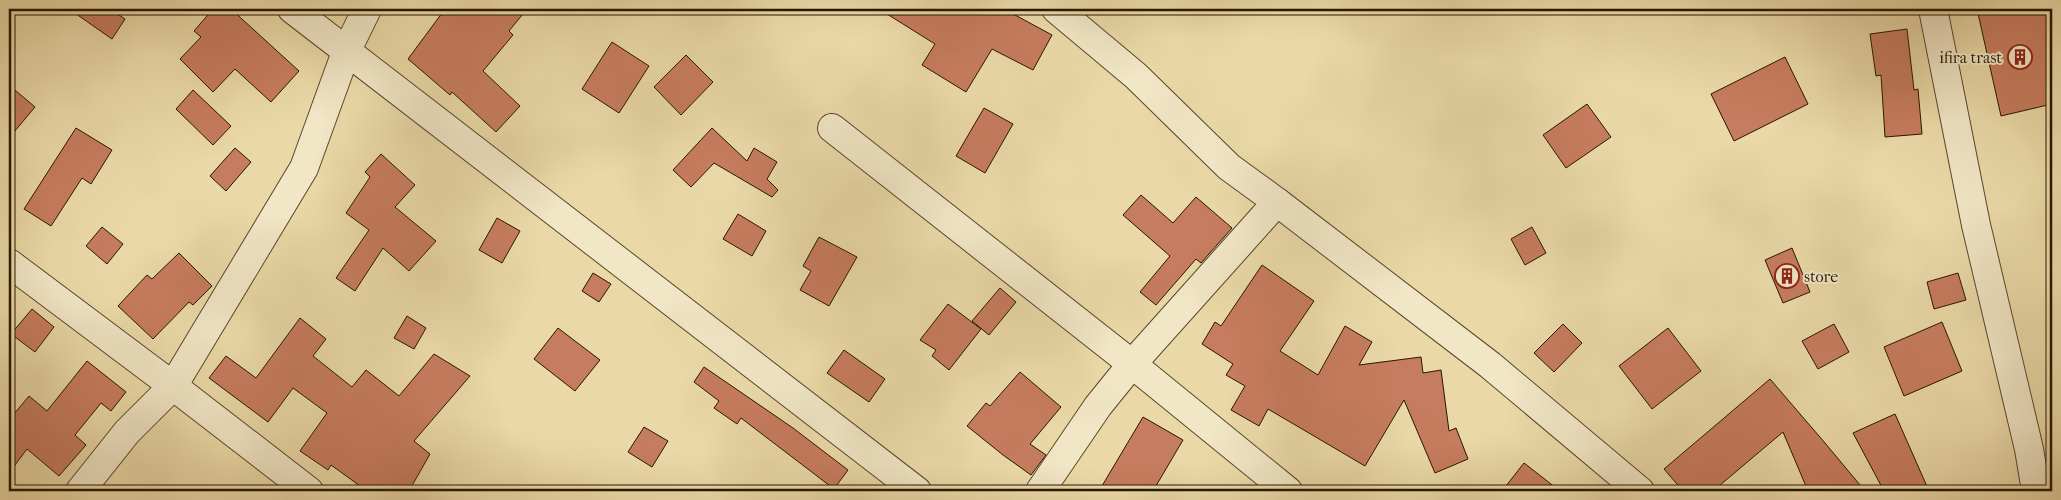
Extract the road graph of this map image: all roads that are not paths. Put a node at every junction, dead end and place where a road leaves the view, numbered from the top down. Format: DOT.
graph roads {
  1 [pos="292,9"];
  2 [pos="367,9"];
  3 [pos="1056,9"];
  4 [pos="1933,9"];
  5 [pos="346,52"];
  6 [pos="832,128"];
  7 [pos="1277,202"];
  8 [pos="9,263"];
  9 [pos="1132,364"];
  10 [pos="173,386"];
  11 [pos="80,491"];
  12 [pos="309,491"];
  13 [pos="917,491"];
  14 [pos="1040,491"];
  15 [pos="1288,491"];
  16 [pos="1640,491"];
  17 [pos="2036,491"];
  1 -- 5 [label="street"];
  2 -- 5 [label="street"];
  3 -- 7 [label="street"];
  4 -- 17 [label="street"];
  5 -- 10 [label="street"];
  5 -- 13 [label="street"];
  6 -- 9 [label="street"];
  7 -- 9 [label="street"];
  7 -- 16 [label="street"];
  8 -- 10 [label="street"];
  9 -- 14 [label="street"];
  9 -- 15 [label="street"];
  10 -- 11 [label="street"];
  10 -- 12 [label="street"];
}
